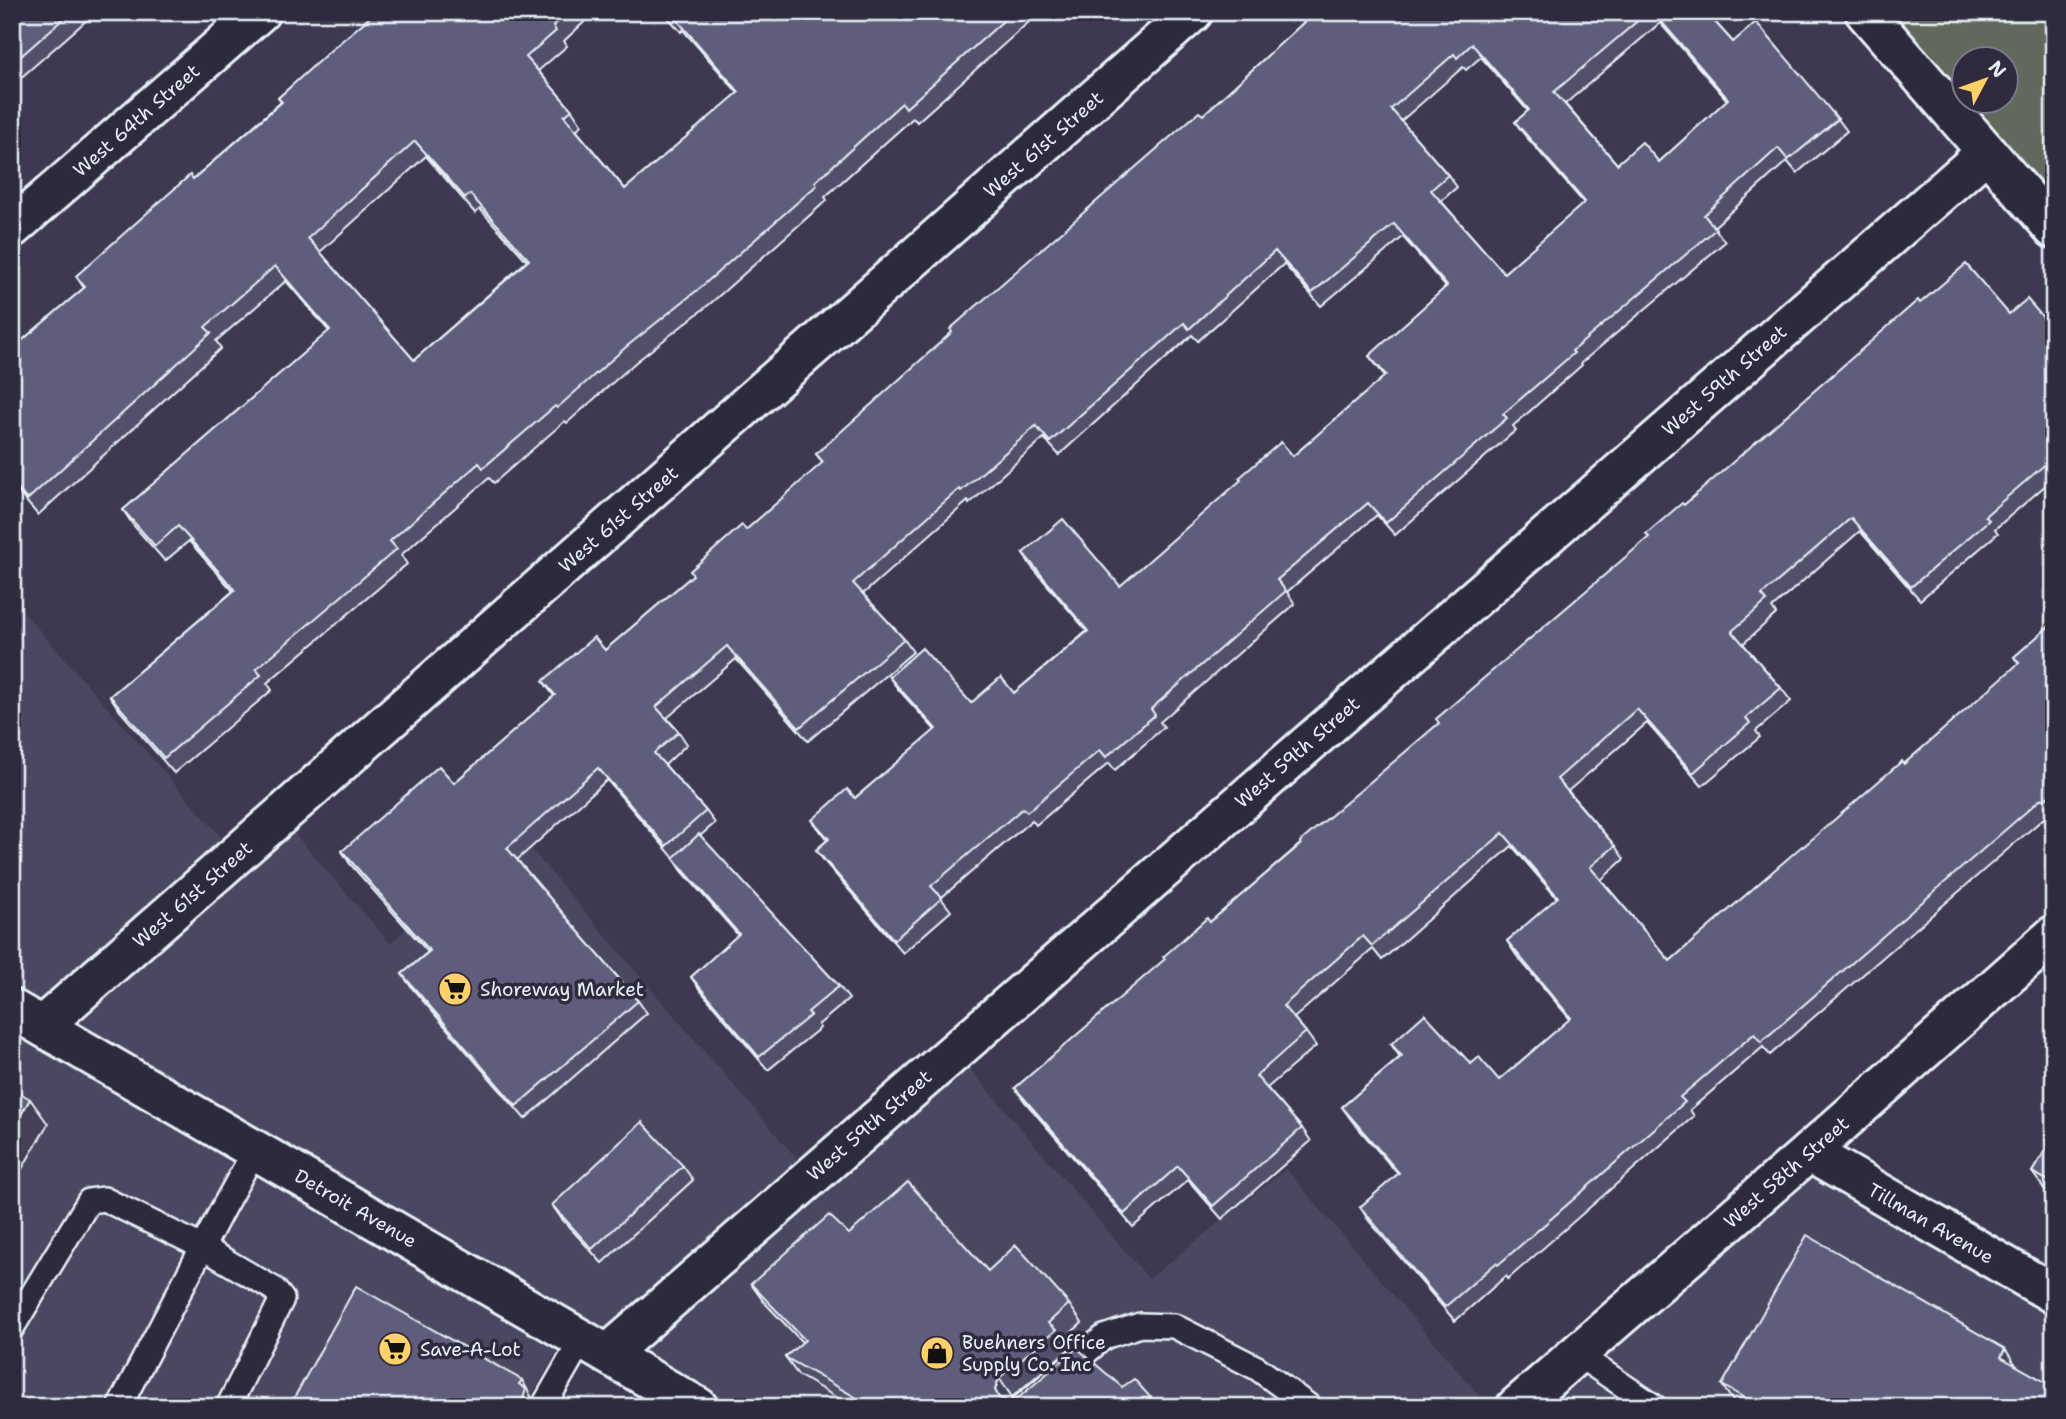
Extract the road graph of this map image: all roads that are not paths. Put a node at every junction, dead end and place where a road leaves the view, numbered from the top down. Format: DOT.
graph roads {
  1 [pos="260,12"];
  2 [pos="1193,12"];
  3 [pos="1866,12"];
  4 [pos="1987,152"];
  5 [pos="12,228"];
  6 [pos="2054,229"];
  7 [pos="2054,935"];
  8 [pos="27,1018"];
  9 [pos="255,1150"];
  10 [pos="1809,1153"];
  11 [pos="202,1247"];
  12 [pos="2054,1294"];
  13 [pos="12,1328"];
  14 [pos="595,1347"];
  15 [pos="1577,1354"];
  16 [pos="119,1407"];
  17 [pos="228,1407"];
  18 [pos="543,1407"];
  19 [pos="698,1407"];
  20 [pos="1022,1407"];
  21 [pos="1310,1407"];
  22 [pos="1516,1407"];
  23 [pos="1655,1407"];
  1 -- 5 [label="street, West 64th Street"];
  2 -- 8 [label="street, West 61st Street"];
  3 -- 4 [label="street"];
  4 -- 6 [label="street"];
  4 -- 14 [label="street, West 59th Street"];
  7 -- 10 [label="street, West 58th Street"];
  8 -- 9 [label="street, Detroit Avenue"];
  9 -- 11 [label="lane"];
  9 -- 14 [label="street, Detroit Avenue"];
  10 -- 12 [label="street, Tillman Avenue"];
  10 -- 15 [label="street, West 58th Street"];
  11 -- 13 [label="lane"];
  11 -- 16 [label="lane"];
  11 -- 17 [label="lane"];
  14 -- 18 [label="lane"];
  14 -- 19 [label="street, Detroit Avenue"];
  15 -- 22 [label="street, West 58th Street"];
  15 -- 23 [label="lane"];
  20 -- 21 [label="lane"];
}
